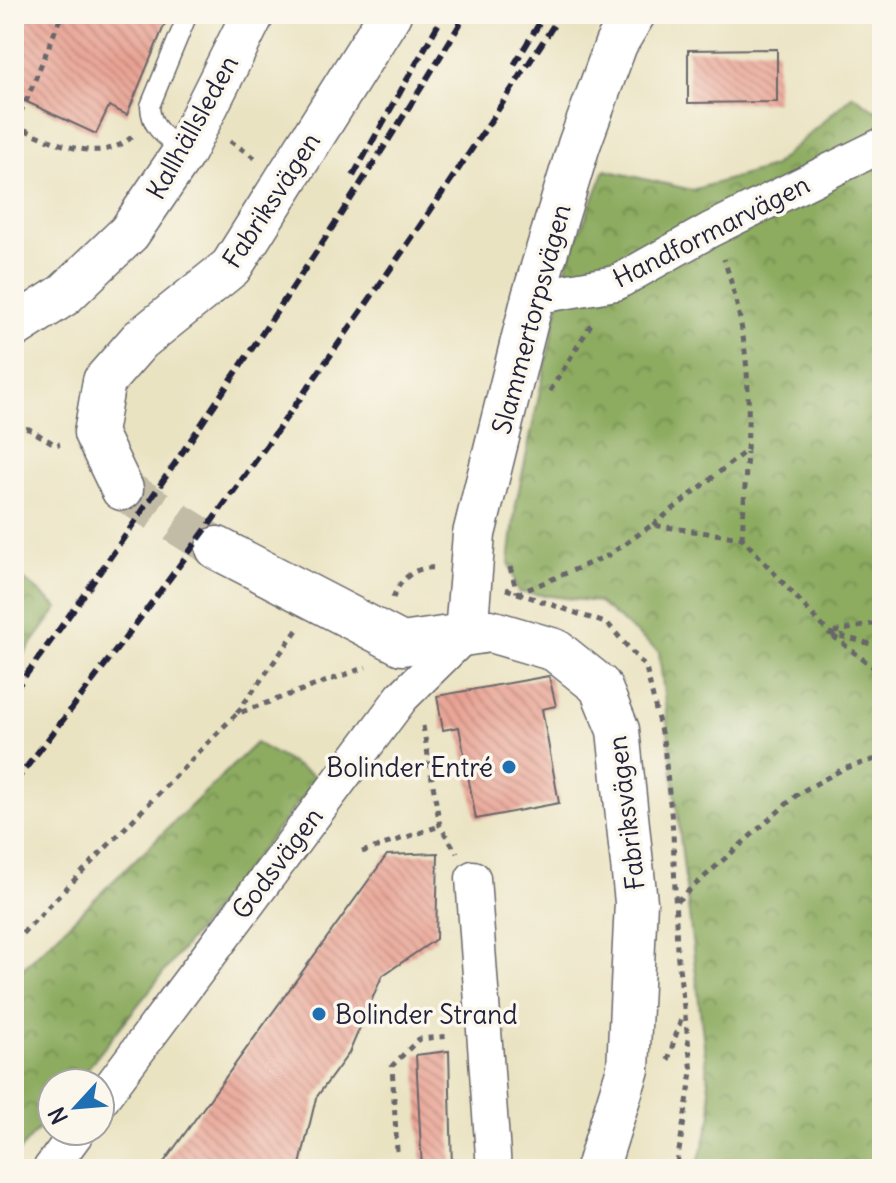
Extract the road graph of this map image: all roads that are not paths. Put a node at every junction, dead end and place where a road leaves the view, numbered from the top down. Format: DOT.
graph roads {
  1 [pos="188,14"];
  2 [pos="253,14"];
  3 [pos="390,14"];
  4 [pos="634,14"];
  5 [pos="882,145"];
  6 [pos="184,152"];
  7 [pos="533,297"];
  8 [pos="14,327"];
  9 [pos="122,489"];
  10 [pos="217,548"];
  11 [pos="466,634"];
  12 [pos="473,878"];
  13 [pos="116,1080"];
  14 [pos="66,1147"];
  15 [pos="50,1169"];
  16 [pos="494,1169"];
  17 [pos="597,1169"];
  1 -- 6 [label="lane"];
  2 -- 6 [label="street, Kallhällsleden"];
  3 -- 9 [label="street, Fabriksvägen"];
  4 -- 7 [label="street, Slammertorpsvägen"];
  5 -- 7 [label="street, Handformarvägen"];
  6 -- 8 [label="street, Kallhällsleden"];
  7 -- 11 [label="street, Slammertorpsvägen"];
  10 -- 11 [label="street, Fabriksvägen"];
  11 -- 13 [label="street, Godsvägen"];
  11 -- 17 [label="street, Fabriksvägen"];
  12 -- 16 [label="street"];
  14 -- 15 [label="street"];
}
